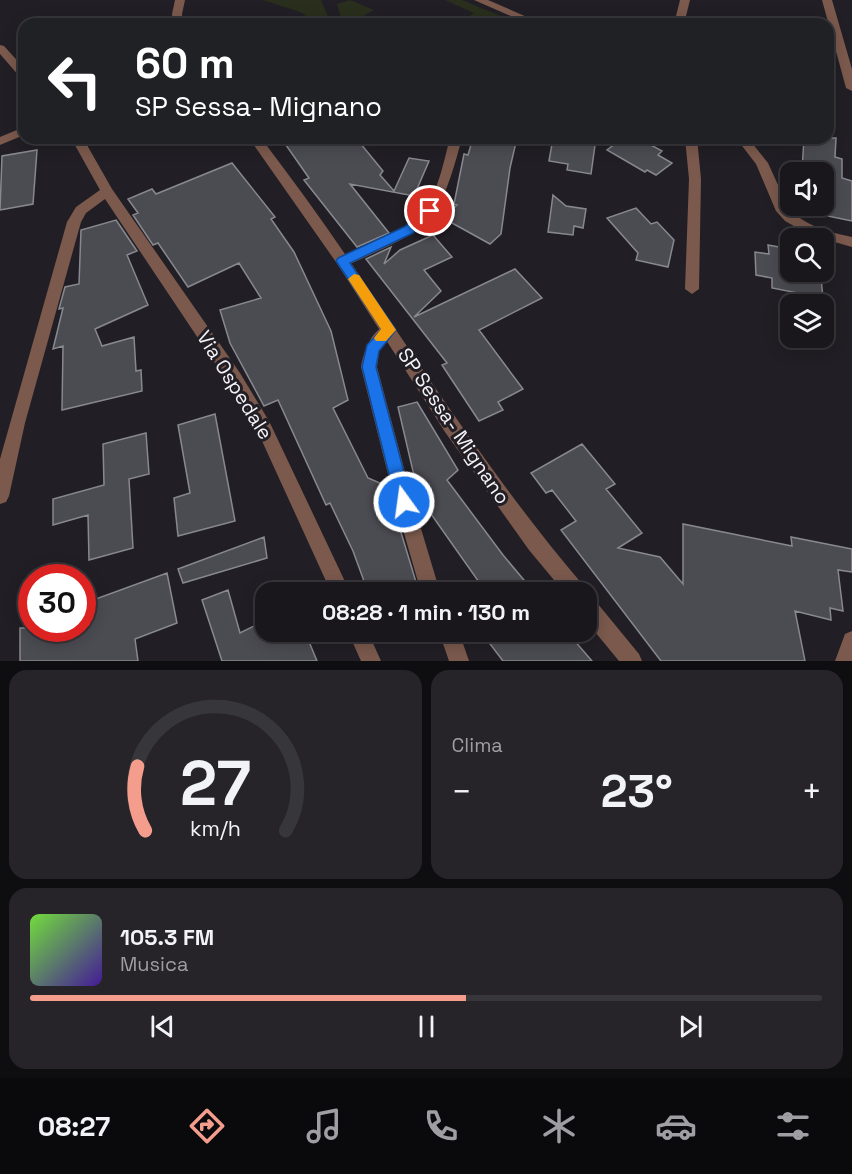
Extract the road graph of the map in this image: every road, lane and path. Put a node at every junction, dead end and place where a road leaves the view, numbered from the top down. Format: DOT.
graph roads {
  1 [pos="180,0"];
  2 [pos="479,0"];
  3 [pos="685,0"];
  4 [pos="827,0"];
  5 [pos="177,18"];
  6 [pos="523,18"];
  7 [pos="680,18"];
  8 [pos="832,18"];
  9 [pos="834,25"];
  10 [pos="0,48"];
  11 [pos="5,62"];
  12 [pos="18,71"];
  13 [pos="852,88"];
  14 [pos="18,134"];
  15 [pos="0,141"];
  16 [pos="80,144"];
  17 [pos="259,144"];
  18 [pos="454,144"];
  19 [pos="692,144"];
  20 [pos="747,144"];
  21 [pos="107,191"];
  22 [pos="852,242"];
  23 [pos="343,261"];
  24 [pos="692,290"];
  25 [pos="389,330"];
  26 [pos="0,496"];
  27 [pos="336,582"];
  28 [pos="428,582"];
  29 [pos="568,582"];
  30 [pos="597,618"];
  31 [pos="852,641"];
  32 [pos="362,642"];
  33 [pos="452,642"];
  34 [pos="371,661"];
  35 [pos="459,661"];
  36 [pos="632,661"];
  37 [pos="845,661"];
  1 -- 5 [label="street"];
  2 -- 6 [label="street"];
  3 -- 7 [label="street"];
  4 -- 8 [label="street"];
  9 -- 13 [label="street"];
  10 -- 11 [label="street"];
  11 -- 12 [label="street"];
  14 -- 15 [label="street"];
  16 -- 21 [label="street, Via Ospedale"];
  17 -- 23 [label="street, SP Sessa- Mignano"];
  18 -- 23 [label="street"];
  19 -- 24 [label="street"];
  20 -- 22 [label="street"];
  21 -- 26 [label="street"];
  21 -- 27 [label="street, Via Ospedale"];
  23 -- 25 [label="street, SP Sessa- Mignano"];
  25 -- 28 [label="street"];
  25 -- 29 [label="street, SP Sessa- Mignano"];
  30 -- 36 [label="street"];
  31 -- 37 [label="street"];
  32 -- 34 [label="street"];
  33 -- 35 [label="street"];
}
